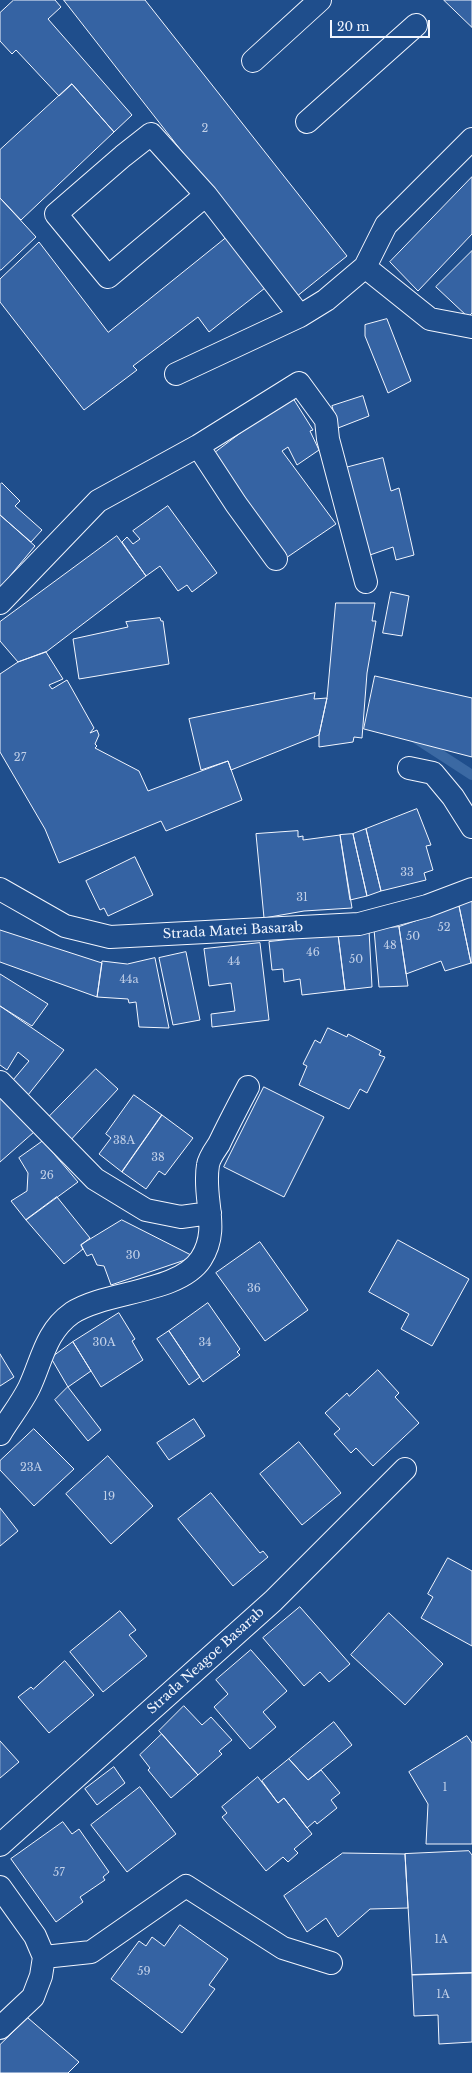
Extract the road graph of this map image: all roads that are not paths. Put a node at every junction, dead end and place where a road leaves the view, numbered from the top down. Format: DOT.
graph roads {
  1 [pos="320,0"];
  2 [pos="416,25"];
  3 [pos="253,61"];
  4 [pos="307,122"];
  5 [pos="472,139"];
  6 [pos="206,195"];
  7 [pos="365,267"];
  8 [pos="300,316"];
  9 [pos="472,327"];
  10 [pos="176,374"];
  11 [pos="198,446"];
  12 [pos="276,560"];
  13 [pos="366,582"];
  14 [pos="0,603"];
  15 [pos="409,768"];
  16 [pos="472,827"];
  17 [pos="0,889"];
  18 [pos="472,889"];
  19 [pos="0,1082"];
  20 [pos="248,1087"];
  21 [pos="210,1212"];
  22 [pos="0,1434"];
  23 [pos="405,1468"];
  24 [pos="0,1845"];
  25 [pos="0,1887"];
  26 [pos="44,1957"];
  27 [pos="331,1963"];
  28 [pos="0,2028"];
  1 -- 3 [label="street"];
  2 -- 4 [label="street"];
  5 -- 7 [label="street"];
  6 -- 6 [label="street"];
  6 -- 8 [label="street"];
  7 -- 8 [label="street"];
  7 -- 9 [label="street"];
  8 -- 10 [label="street"];
  11 -- 12 [label="street"];
  11 -- 13 [label="street"];
  11 -- 14 [label="street"];
  15 -- 16 [label="street"];
  17 -- 18 [label="street, Strada Matei Basarab"];
  19 -- 21 [label="street"];
  20 -- 21 [label="street"];
  21 -- 22 [label="street"];
  23 -- 24 [label="street, Strada Neagoe Basarab"];
  25 -- 26 [label="street"];
  26 -- 27 [label="street"];
  26 -- 28 [label="street"];
}
